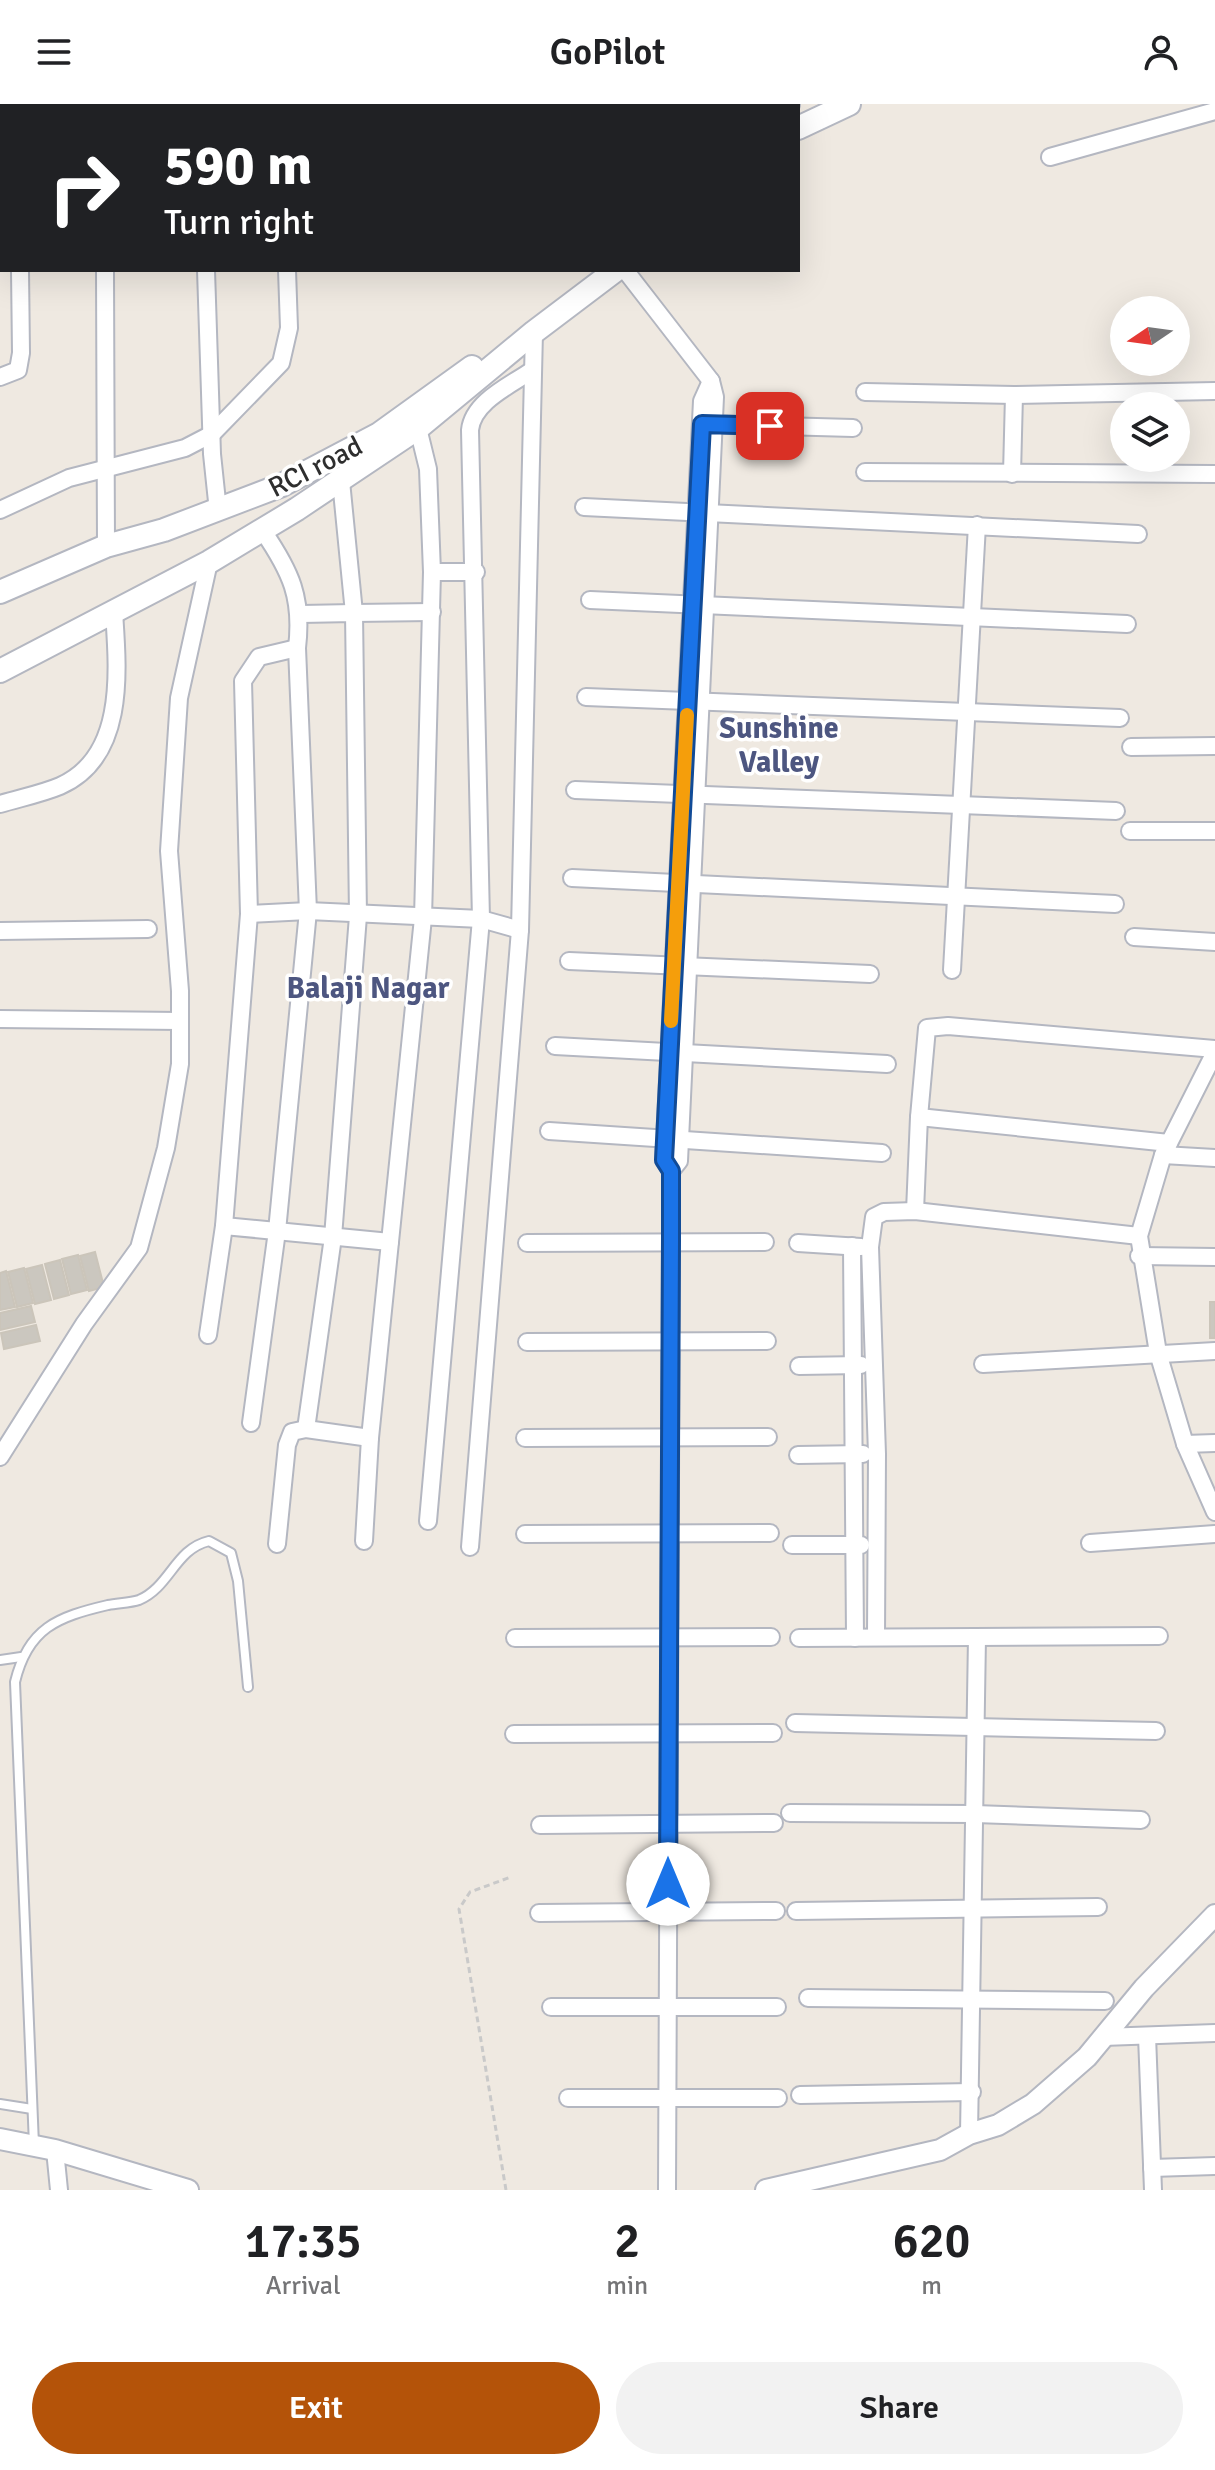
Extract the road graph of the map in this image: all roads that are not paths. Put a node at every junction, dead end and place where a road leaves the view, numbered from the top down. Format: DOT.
graph roads {
  1 [pos="849,104"];
  2 [pos="1215,111"];
  3 [pos="800,127"];
  4 [pos="1050,157"];
  5 [pos="20,272"];
  6 [pos="105,272"];
  7 [pos="206,272"];
  8 [pos="287,272"];
  9 [pos="589,272"];
  10 [pos="613,272"];
  11 [pos="627,272"];
  12 [pos="534,332"];
  13 [pos="531,371"];
  14 [pos="0,377"];
  15 [pos="1215,391"];
  16 [pos="865,392"];
  17 [pos="1014,395"];
  18 [pos="708,424"];
  19 [pos="418,428"];
  20 [pos="853,428"];
  21 [pos="212,434"];
  22 [pos="106,469"];
  23 [pos="865,472"];
  24 [pos="1012,474"];
  25 [pos="1215,474"];
  26 [pos="341,481"];
  27 [pos="584,507"];
  28 [pos="0,510"];
  29 [pos="218,511"];
  30 [pos="704,513"];
  31 [pos="977,525"];
  32 [pos="263,531"];
  33 [pos="1138,534"];
  34 [pos="106,546"];
  35 [pos="209,562"];
  36 [pos="432,572"];
  37 [pos="476,572"];
  38 [pos="0,592"];
  39 [pos="590,600"];
  40 [pos="699,607"];
  41 [pos="114,612"];
  42 [pos="432,612"];
  43 [pos="354,613"];
  44 [pos="301,614"];
  45 [pos="973,616"];
  46 [pos="1127,624"];
  47 [pos="297,648"];
  48 [pos="0,671"];
  49 [pos="586,697"];
  50 [pos="694,702"];
  51 [pos="968,711"];
  52 [pos="1120,718"];
  53 [pos="1215,746"];
  54 [pos="1131,747"];
  55 [pos="575,790"];
  56 [pos="689,793"];
  57 [pos="961,803"];
  58 [pos="0,804"];
  59 [pos="1116,811"];
  60 [pos="1130,831"];
  61 [pos="1215,831"];
  62 [pos="572,878"];
  63 [pos="684,883"];
  64 [pos="956,895"];
  65 [pos="1115,904"];
  66 [pos="308,911"];
  67 [pos="249,914"];
  68 [pos="358,916"];
  69 [pos="423,918"];
  70 [pos="481,919"];
  71 [pos="148,929"];
  72 [pos="520,930"];
  73 [pos="0,931"];
  74 [pos="1134,937"];
  75 [pos="1215,942"];
  76 [pos="569,961"];
  77 [pos="681,964"];
  78 [pos="952,970"];
  79 [pos="870,974"];
  80 [pos="0,1019"];
  81 [pos="180,1021"];
  82 [pos="555,1046"];
  83 [pos="1215,1051"];
  84 [pos="677,1054"];
  85 [pos="887,1064"];
  86 [pos="919,1117"];
  87 [pos="549,1131"];
  88 [pos="672,1139"];
  89 [pos="1166,1149"];
  90 [pos="882,1153"];
  91 [pos="1215,1158"];
  92 [pos="915,1211"];
  93 [pos="224,1226"];
  94 [pos="277,1231"];
  95 [pos="1139,1236"];
  96 [pos="333,1237"];
  97 [pos="671,1240"];
  98 [pos="390,1242"];
  99 [pos="765,1242"];
  100 [pos="527,1243"];
  101 [pos="798,1243"];
  102 [pos="852,1246"];
  103 [pos="870,1247"];
  104 [pos="1139,1256"];
  105 [pos="1215,1257"];
  106 [pos="208,1335"];
  107 [pos="767,1341"];
  108 [pos="527,1342"];
  109 [pos="671,1343"];
  110 [pos="1215,1351"];
  111 [pos="1158,1353"];
  112 [pos="875,1364"];
  113 [pos="983,1364"];
  114 [pos="854,1365"];
  115 [pos="799,1366"];
  116 [pos="251,1423"];
  117 [pos="306,1429"];
  118 [pos="768,1437"];
  119 [pos="370,1438"];
  120 [pos="525,1438"];
  121 [pos="670,1439"];
  122 [pos="1215,1443"];
  123 [pos="1185,1444"];
  124 [pos="856,1454"];
  125 [pos="877,1454"];
  126 [pos="798,1455"];
  127 [pos="0,1457"];
  128 [pos="1215,1512"];
  129 [pos="428,1521"];
  130 [pos="770,1533"];
  131 [pos="525,1534"];
  132 [pos="670,1534"];
  133 [pos="1215,1534"];
  134 [pos="364,1541"];
  135 [pos="1090,1543"];
  136 [pos="277,1544"];
  137 [pos="792,1545"];
  138 [pos="854,1545"];
  139 [pos="875,1545"];
  140 [pos="470,1547"];
  141 [pos="1159,1636"];
  142 [pos="771,1637"];
  143 [pos="876,1637"];
  144 [pos="977,1637"];
  145 [pos="515,1638"];
  146 [pos="670,1638"];
  147 [pos="799,1638"];
  148 [pos="855,1638"];
  149 [pos="21,1657"];
  150 [pos="0,1660"];
  151 [pos="248,1687"];
  152 [pos="795,1723"];
  153 [pos="975,1724"];
  154 [pos="1156,1731"];
  155 [pos="669,1733"];
  156 [pos="773,1733"];
  157 [pos="514,1734"];
  158 [pos="790,1813"];
  159 [pos="975,1814"];
  160 [pos="1141,1820"];
  161 [pos="774,1823"];
  162 [pos="540,1825"];
  163 [pos="668,1825"];
  164 [pos="1098,1907"];
  165 [pos="974,1908"];
  166 [pos="776,1911"];
  167 [pos="796,1911"];
  168 [pos="539,1913"];
  169 [pos="668,1913"];
  170 [pos="1215,1915"];
  171 [pos="808,1998"];
  172 [pos="973,1999"];
  173 [pos="1105,2001"];
  174 [pos="551,2007"];
  175 [pos="777,2007"];
  176 [pos="668,2009"];
  177 [pos="1215,2033"];
  178 [pos="1147,2036"];
  179 [pos="1103,2037"];
  180 [pos="972,2092"];
  181 [pos="800,2095"];
  182 [pos="568,2098"];
  183 [pos="778,2098"];
  184 [pos="667,2099"];
  185 [pos="0,2104"];
  186 [pos="32,2109"];
  187 [pos="969,2134"];
  188 [pos="0,2139"];
  189 [pos="34,2146"];
  190 [pos="55,2150"];
  191 [pos="1215,2166"];
  192 [pos="1152,2168"];
  193 [pos="793,2187"];
  194 [pos="59,2190"];
  195 [pos="188,2190"];
  196 [pos="667,2190"];
  197 [pos="766,2190"];
  198 [pos="1153,2190"];
  1 -- 3 [label="main road"];
  2 -- 4 [label="street"];
  5 -- 14 [label="street"];
  6 -- 22 [label="street"];
  7 -- 21 [label="street"];
  8 -- 21 [label="street"];
  9 -- 29 [label="main road, RCI road"];
  10 -- 12 [label="main road"];
  11 -- 18 [label="street"];
  12 -- 13 [label="street"];
  12 -- 19 [label="main road"];
  13 -- 37 [label="street"];
  13 -- 72 [label="street"];
  15 -- 17 [label="street"];
  16 -- 17 [label="street"];
  17 -- 24 [label="street"];
  18 -- 20 [label="street"];
  18 -- 30 [label="street"];
  19 -- 26 [label="main road"];
  19 -- 36 [label="street"];
  21 -- 22 [label="street"];
  21 -- 29 [label="street"];
  22 -- 28 [label="street"];
  22 -- 34 [label="street"];
  23 -- 24 [label="street"];
  24 -- 25 [label="street"];
  26 -- 32 [label="main road"];
  26 -- 43 [label="street"];
  27 -- 30 [label="street"];
  29 -- 34 [label="main road, RCI road"];
  30 -- 31 [label="street"];
  30 -- 40 [label="street"];
  31 -- 33 [label="street"];
  31 -- 45 [label="street"];
  32 -- 35 [label="main road"];
  32 -- 44 [label="street"];
  34 -- 38 [label="main road, RCI road"];
  35 -- 41 [label="main road"];
  35 -- 81 [label="street"];
  36 -- 37 [label="street"];
  36 -- 42 [label="street"];
  37 -- 70 [label="street"];
  39 -- 40 [label="street"];
  40 -- 45 [label="street"];
  40 -- 50 [label="street"];
  41 -- 48 [label="main road"];
  41 -- 58 [label="street"];
  42 -- 43 [label="street"];
  42 -- 69 [label="street"];
  43 -- 44 [label="street"];
  43 -- 68 [label="street"];
  44 -- 47 [label="street"];
  45 -- 46 [label="street"];
  45 -- 51 [label="street"];
  47 -- 66 [label="street"];
  47 -- 67 [label="street"];
  49 -- 50 [label="street"];
  50 -- 51 [label="street"];
  50 -- 56 [label="street"];
  51 -- 52 [label="street"];
  51 -- 57 [label="street"];
  53 -- 54 [label="street"];
  55 -- 56 [label="street"];
  56 -- 57 [label="street"];
  56 -- 63 [label="street"];
  57 -- 59 [label="street"];
  57 -- 64 [label="street"];
  60 -- 61 [label="street"];
  62 -- 63 [label="street"];
  63 -- 64 [label="street"];
  63 -- 77 [label="street"];
  64 -- 65 [label="street"];
  64 -- 78 [label="street"];
  66 -- 67 [label="street"];
  66 -- 68 [label="street"];
  66 -- 94 [label="street"];
  67 -- 93 [label="street"];
  68 -- 69 [label="street"];
  68 -- 96 [label="street"];
  69 -- 70 [label="street"];
  69 -- 98 [label="street"];
  70 -- 72 [label="street"];
  70 -- 129 [label="street"];
  71 -- 73 [label="street"];
  72 -- 140 [label="street"];
  74 -- 75 [label="street"];
  76 -- 77 [label="street"];
  77 -- 79 [label="street"];
  77 -- 84 [label="street"];
  80 -- 81 [label="street"];
  81 -- 127 [label="street"];
  82 -- 84 [label="street"];
  83 -- 86 [label="street"];
  83 -- 89 [label="street"];
  84 -- 85 [label="street"];
  84 -- 88 [label="street"];
  86 -- 89 [label="street"];
  86 -- 92 [label="street"];
  87 -- 88 [label="street"];
  88 -- 90 [label="street"];
  88 -- 97 [label="street"];
  89 -- 91 [label="street"];
  89 -- 95 [label="street"];
  92 -- 95 [label="street"];
  92 -- 103 [label="street"];
  93 -- 94 [label="street"];
  93 -- 106 [label="street"];
  94 -- 96 [label="street"];
  94 -- 116 [label="street"];
  95 -- 104 [label="street"];
  96 -- 98 [label="street"];
  96 -- 117 [label="street"];
  97 -- 99 [label="street"];
  97 -- 100 [label="street"];
  97 -- 109 [label="street"];
  98 -- 119 [label="street"];
  101 -- 102 [label="street"];
  102 -- 103 [label="street"];
  102 -- 114 [label="street"];
  103 -- 112 [label="street"];
  104 -- 105 [label="street"];
  104 -- 111 [label="street"];
  107 -- 109 [label="street"];
  108 -- 109 [label="street"];
  109 -- 121 [label="street"];
  110 -- 111 [label="street"];
  111 -- 113 [label="street"];
  111 -- 123 [label="street"];
  112 -- 114 [label="street"];
  112 -- 125 [label="street"];
  114 -- 115 [label="street"];
  114 -- 124 [label="street"];
  117 -- 119 [label="street"];
  117 -- 136 [label="street"];
  118 -- 121 [label="street"];
  119 -- 134 [label="street"];
  120 -- 121 [label="street"];
  121 -- 132 [label="street"];
  122 -- 123 [label="street"];
  123 -- 128 [label="street"];
  124 -- 125 [label="street"];
  124 -- 126 [label="street"];
  124 -- 138 [label="street"];
  125 -- 139 [label="street"];
  130 -- 132 [label="street"];
  131 -- 132 [label="street"];
  132 -- 146 [label="street"];
  133 -- 135 [label="street"];
  137 -- 138 [label="street"];
  138 -- 139 [label="street"];
  138 -- 148 [label="street"];
  139 -- 143 [label="street"];
  141 -- 144 [label="street"];
  142 -- 146 [label="street"];
  143 -- 144 [label="street"];
  143 -- 148 [label="street"];
  144 -- 153 [label="street"];
  145 -- 146 [label="street"];
  146 -- 155 [label="street"];
  147 -- 148 [label="street"];
  149 -- 150 [label="lane"];
  149 -- 151 [label="lane"];
  149 -- 186 [label="lane"];
  152 -- 153 [label="street"];
  153 -- 154 [label="street"];
  153 -- 159 [label="street"];
  155 -- 156 [label="street"];
  155 -- 157 [label="street"];
  155 -- 163 [label="street"];
  158 -- 159 [label="street"];
  159 -- 160 [label="street"];
  159 -- 165 [label="street"];
  161 -- 163 [label="street"];
  162 -- 163 [label="street"];
  163 -- 169 [label="street"];
  164 -- 165 [label="street"];
  165 -- 167 [label="street"];
  165 -- 172 [label="street"];
  166 -- 169 [label="street"];
  168 -- 169 [label="street"];
  169 -- 176 [label="street"];
  170 -- 179 [label="street"];
  171 -- 172 [label="street"];
  172 -- 173 [label="street"];
  172 -- 180 [label="street"];
  174 -- 176 [label="street"];
  175 -- 176 [label="street"];
  176 -- 184 [label="street"];
  177 -- 178 [label="street"];
  178 -- 179 [label="street"];
  178 -- 192 [label="street"];
  179 -- 187 [label="street"];
  180 -- 181 [label="street"];
  180 -- 187 [label="street"];
  182 -- 184 [label="street"];
  183 -- 184 [label="street"];
  184 -- 196 [label="street"];
  185 -- 186 [label="lane"];
  186 -- 189 [label="lane"];
  187 -- 193 [label="street"];
  188 -- 189 [label="street"];
  189 -- 190 [label="street"];
  190 -- 194 [label="street"];
  190 -- 195 [label="street"];
  191 -- 192 [label="street"];
  192 -- 198 [label="street"];
  193 -- 197 [label="street"];
}
